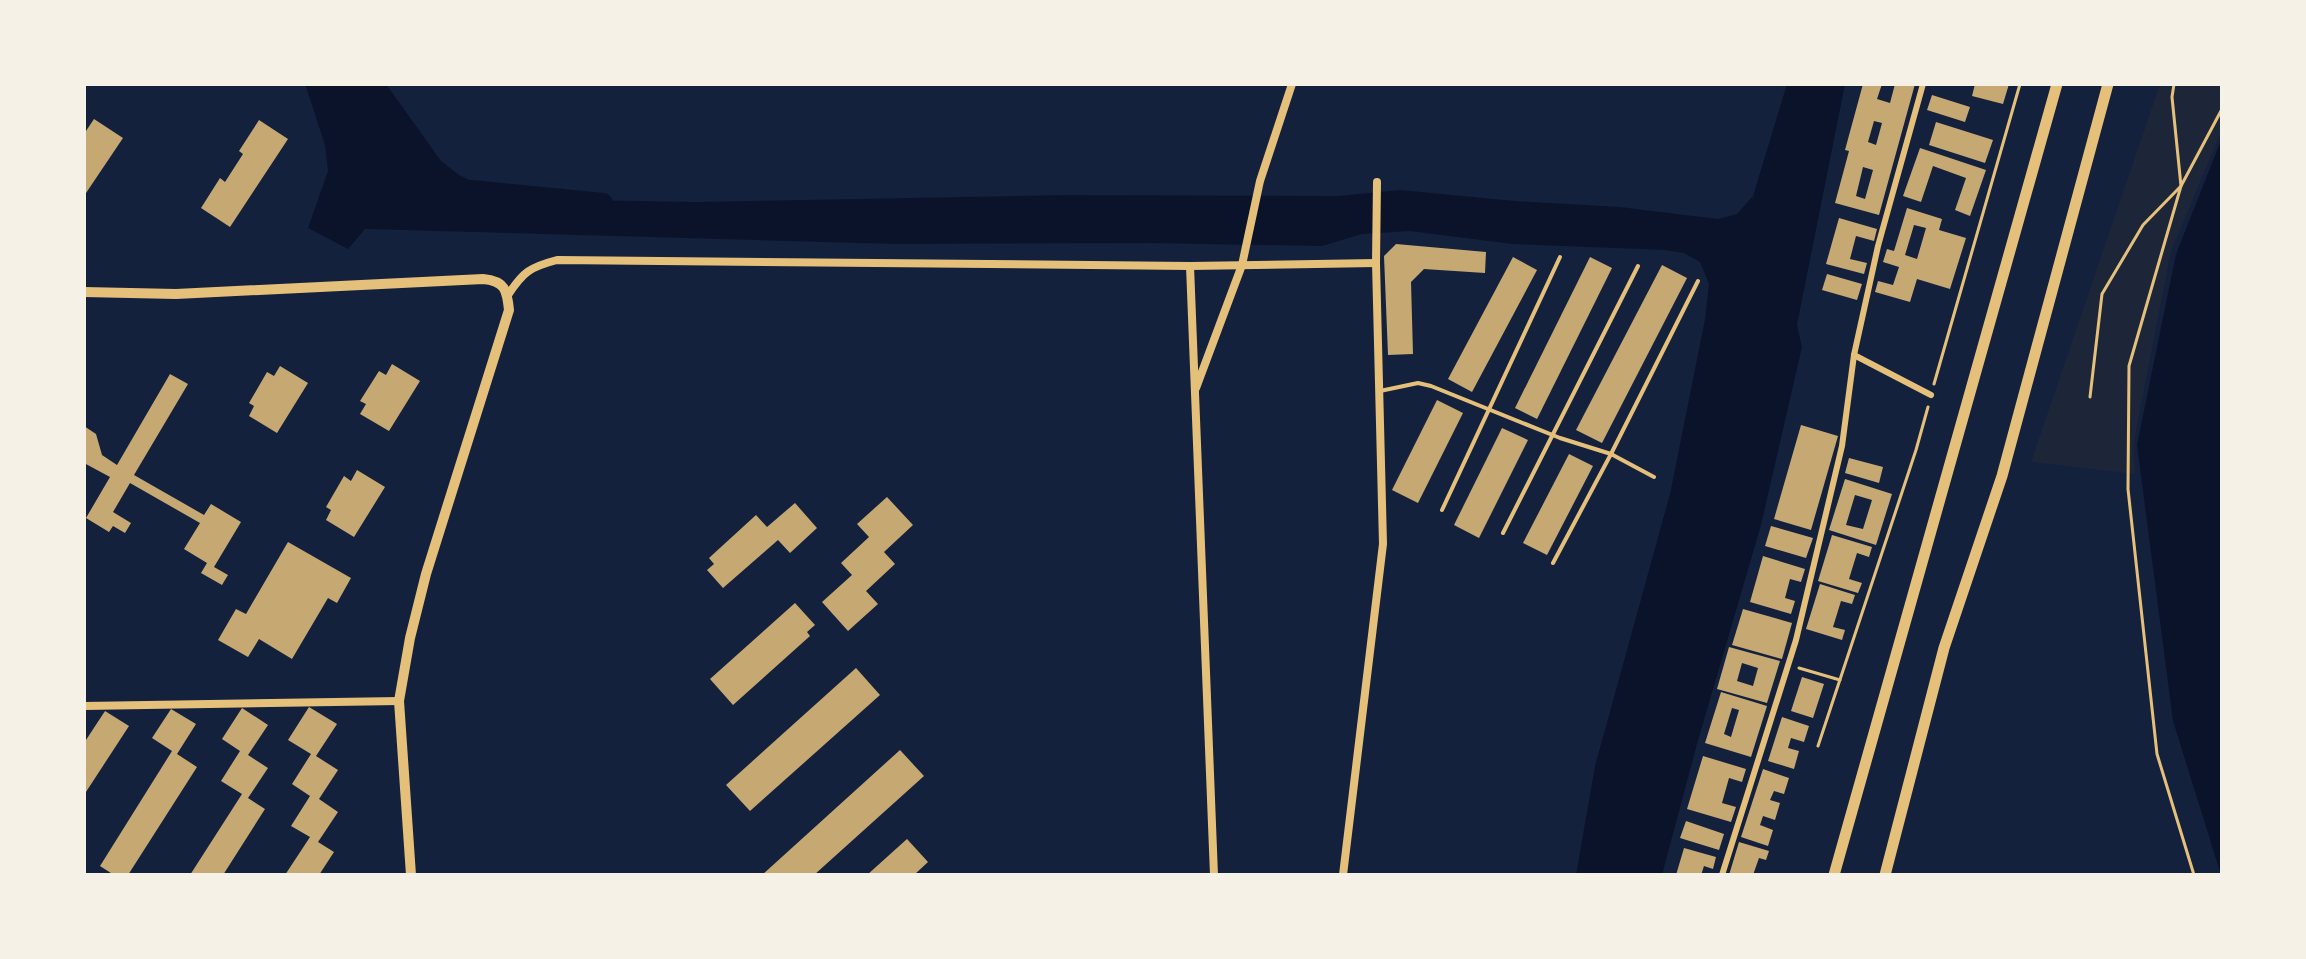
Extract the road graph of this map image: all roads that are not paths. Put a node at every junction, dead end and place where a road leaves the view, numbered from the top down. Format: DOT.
graph roads {
  1 [pos="1292,84"];
  2 [pos="1923,84"];
  3 [pos="2057,84"];
  4 [pos="2108,84"];
  5 [pos="1377,182"];
  6 [pos="1560,257"];
  7 [pos="1376,263"];
  8 [pos="1242,265"];
  9 [pos="1190,266"];
  10 [pos="1638,266"];
  11 [pos="1698,281"];
  12 [pos="84,292"];
  13 [pos="508,295"];
  14 [pos="1854,355"];
  15 [pos="1195,391"];
  16 [pos="1380,391"];
  17 [pos="1931,395"];
  18 [pos="1488,409"];
  19 [pos="1553,436"];
  20 [pos="1611,454"];
  21 [pos="1654,477"];
  22 [pos="1442,510"];
  23 [pos="1503,533"];
  24 [pos="1553,563"];
  25 [pos="399,701"];
  26 [pos="84,706"];
  27 [pos="411,875"];
  28 [pos="1214,875"];
  29 [pos="1343,875"];
  30 [pos="1722,875"];
  31 [pos="1834,875"];
  32 [pos="1885,875"];
  1 -- 8 [label="street"];
  2 -- 14 [label="street"];
  3 -- 31 [label="main road"];
  4 -- 32 [label="main road"];
  5 -- 7 [label="street"];
  6 -- 18 [label="lane"];
  7 -- 8 [label="street"];
  7 -- 16 [label="street"];
  8 -- 9 [label="street"];
  8 -- 15 [label="street"];
  9 -- 13 [label="street"];
  9 -- 15 [label="street"];
  10 -- 19 [label="lane"];
  11 -- 20 [label="lane"];
  12 -- 13 [label="street"];
  13 -- 25 [label="street"];
  14 -- 17 [label="street"];
  14 -- 30 [label="street"];
  15 -- 28 [label="street"];
  16 -- 18 [label="lane"];
  16 -- 29 [label="street"];
  18 -- 19 [label="lane"];
  18 -- 22 [label="lane"];
  19 -- 20 [label="lane"];
  19 -- 23 [label="lane"];
  20 -- 21 [label="lane"];
  20 -- 24 [label="lane"];
  25 -- 26 [label="street"];
  25 -- 27 [label="street"];
}
